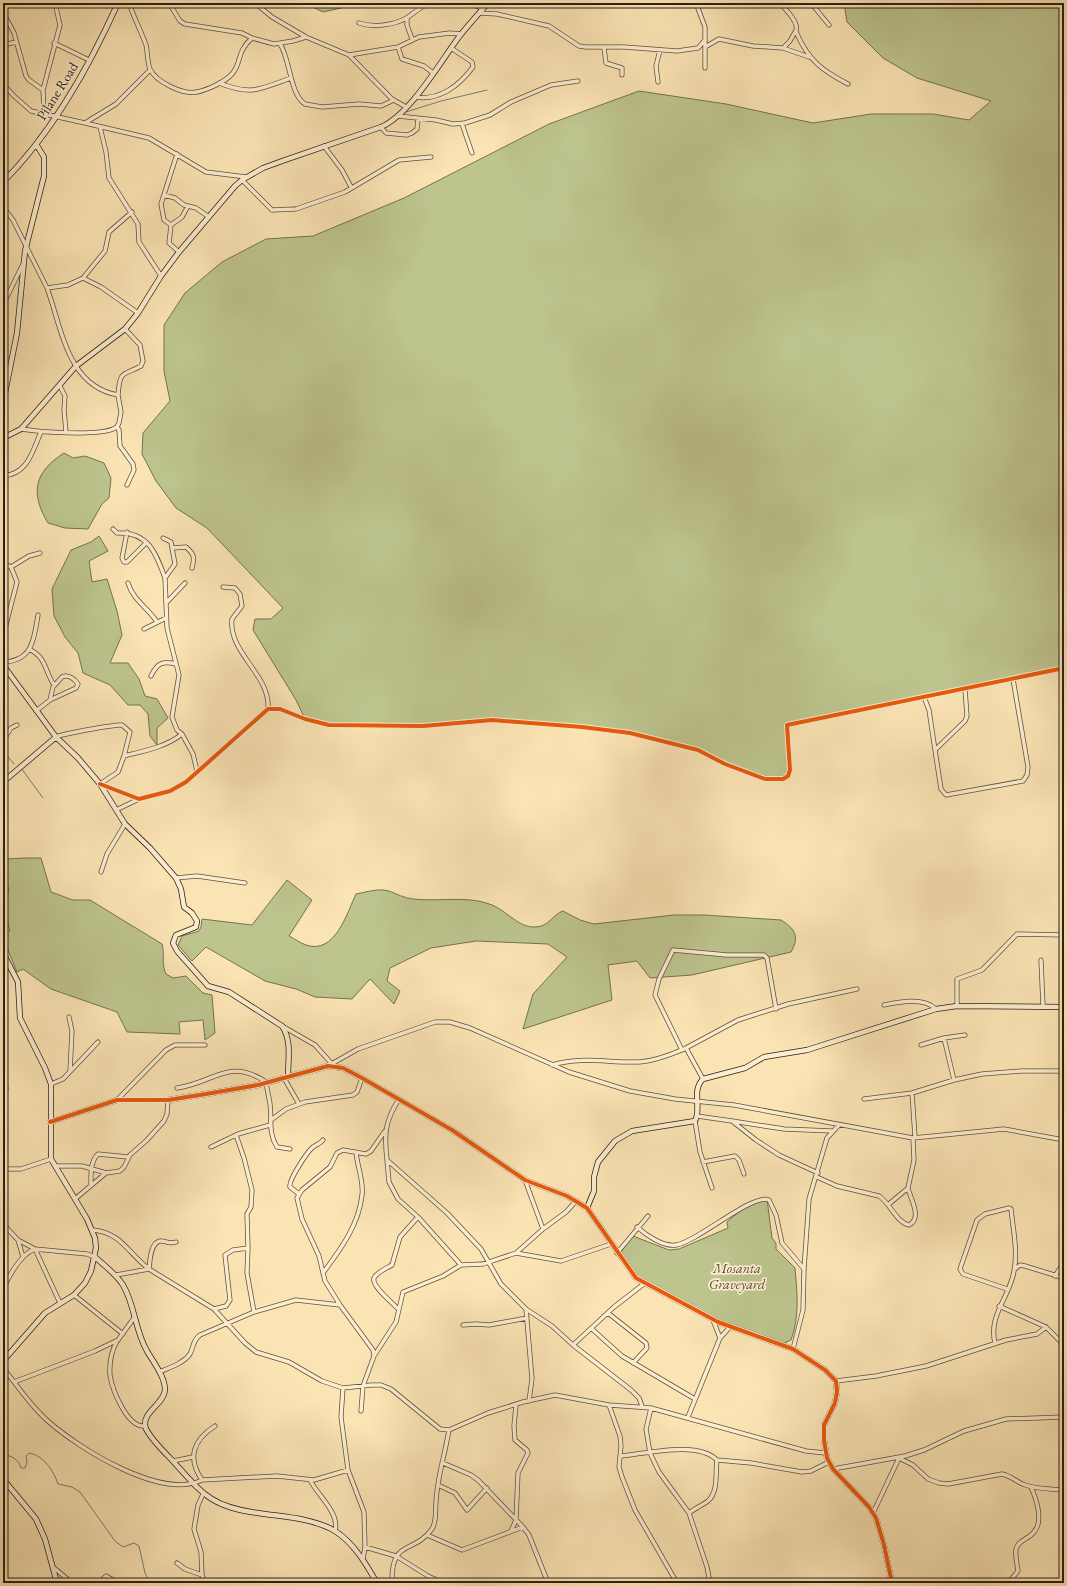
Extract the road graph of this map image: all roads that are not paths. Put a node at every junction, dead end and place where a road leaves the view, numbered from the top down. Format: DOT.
graph roads {
  1 [pos="55,3"];
  2 [pos="118,3"];
  3 [pos="129,3"];
  4 [pos="169,3"];
  5 [pos="255,3"];
  6 [pos="430,3"];
  7 [pos="470,3"];
  8 [pos="488,3"];
  9 [pos="696,3"];
  10 [pos="780,3"];
  11 [pos="811,3"];
  12 [pos="481,11"];
  13 [pos="3,12"];
  14 [pos="407,18"];
  15 [pos="359,23"];
  16 [pos="829,25"];
  17 [pos="795,32"];
  18 [pos="461,34"];
  19 [pos="306,36"];
  20 [pos="252,38"];
  21 [pos="412,39"];
  22 [pos="705,40"];
  23 [pos="16,42"];
  24 [pos="54,43"];
  25 [pos="280,44"];
  26 [pos="3,45"];
  27 [pos="398,47"];
  28 [pos="705,47"];
  29 [pos="451,48"];
  30 [pos="604,48"];
  31 [pos="783,48"];
  32 [pos="660,50"];
  33 [pos="349,55"];
  34 [pos="810,58"];
  35 [pos="89,60"];
  36 [pos="705,68"];
  37 [pos="150,70"];
  38 [pos="433,73"];
  39 [pos="622,75"];
  40 [pos="291,78"];
  41 [pos="578,81"];
  42 [pos="658,82"];
  43 [pos="219,83"];
  44 [pos="3,84"];
  45 [pos="848,84"];
  46 [pos="43,90"];
  47 [pos="415,97"];
  48 [pos="394,100"];
  49 [pos="406,107"];
  50 [pos="44,112"];
  51 [pos="56,116"];
  52 [pos="398,116"];
  53 [pos="418,119"];
  54 [pos="85,123"];
  55 [pos="462,124"];
  56 [pos="381,127"];
  57 [pos="100,128"];
  58 [pos="36,144"];
  59 [pos="324,146"];
  60 [pos="472,153"];
  61 [pos="177,154"];
  62 [pos="431,156"];
  63 [pos="244,178"];
  64 [pos="3,182"];
  65 [pos="351,187"];
  66 [pos="164,195"];
  67 [pos="188,206"];
  68 [pos="3,207"];
  69 [pos="132,212"];
  70 [pos="209,217"];
  71 [pos="171,225"];
  72 [pos="26,247"];
  73 [pos="179,252"];
  74 [pos="23,264"];
  75 [pos="161,276"];
  76 [pos="83,278"];
  77 [pos="47,288"];
  78 [pos="3,305"];
  79 [pos="138,313"];
  80 [pos="125,329"];
  81 [pos="76,366"];
  82 [pos="60,386"];
  83 [pos="118,395"];
  84 [pos="3,403"];
  85 [pos="116,427"];
  86 [pos="21,429"];
  87 [pos="41,432"];
  88 [pos="66,432"];
  89 [pos="3,438"];
  90 [pos="3,476"];
  91 [pos="127,485"];
  92 [pos="113,529"];
  93 [pos="126,532"];
  94 [pos="163,538"];
  95 [pos="146,543"];
  96 [pos="172,548"];
  97 [pos="40,554"];
  98 [pos="3,563"];
  99 [pos="11,567"];
  100 [pos="192,568"];
  101 [pos="165,578"];
  102 [pos="128,583"];
  103 [pos="185,583"];
  104 [pos="223,588"];
  105 [pos="167,602"];
  106 [pos="38,615"];
  107 [pos="166,618"];
  108 [pos="157,622"];
  109 [pos="144,629"];
  110 [pos="3,636"];
  111 [pos="29,649"];
  112 [pos="3,663"];
  113 [pos="176,664"];
  114 [pos="1064,668"];
  115 [pos="152,676"];
  116 [pos="1014,678"];
  117 [pos="54,685"];
  118 [pos="965,689"];
  119 [pos="924,697"];
  120 [pos="50,700"];
  121 [pos="268,709"];
  122 [pos="36,711"];
  123 [pos="17,724"];
  124 [pos="182,734"];
  125 [pos="56,737"];
  126 [pos="3,741"];
  127 [pos="936,750"];
  128 [pos="124,756"];
  129 [pos="197,771"];
  130 [pos="3,782"];
  131 [pos="100,784"];
  132 [pos="139,799"];
  133 [pos="116,810"];
  134 [pos="125,824"];
  135 [pos="101,872"];
  136 [pos="176,878"];
  137 [pos="245,883"];
  138 [pos="1064,935"];
  139 [pos="3,953"];
  140 [pos="1041,960"];
  141 [pos="857,989"];
  142 [pos="884,1005"];
  143 [pos="957,1006"];
  144 [pos="1044,1006"];
  145 [pos="1064,1007"];
  146 [pos="776,1008"];
  147 [pos="936,1009"];
  148 [pos="69,1017"];
  149 [pos="282,1026"];
  150 [pos="965,1035"];
  151 [pos="944,1038"];
  152 [pos="98,1042"];
  153 [pos="205,1045"];
  154 [pos="921,1045"];
  155 [pos="686,1048"];
  156 [pos="682,1050"];
  157 [pos="330,1065"];
  158 [pos="552,1065"];
  159 [pos="1064,1071"];
  160 [pos="70,1072"];
  161 [pos="286,1077"];
  162 [pos="362,1078"];
  163 [pos="703,1079"];
  164 [pos="954,1080"];
  165 [pos="266,1082"];
  166 [pos="51,1084"];
  167 [pos="178,1088"];
  168 [pos="912,1094"];
  169 [pos="864,1099"];
  170 [pos="117,1100"];
  171 [pos="168,1100"];
  172 [pos="399,1100"];
  173 [pos="696,1101"];
  174 [pos="298,1104"];
  175 [pos="697,1116"];
  176 [pos="271,1120"];
  177 [pos="695,1121"];
  178 [pos="732,1121"];
  179 [pos="50,1122"];
  180 [pos="270,1125"];
  181 [pos="839,1125"];
  182 [pos="385,1130"];
  183 [pos="832,1131"];
  184 [pos="236,1135"];
  185 [pos="914,1138"];
  186 [pos="323,1140"];
  187 [pos="1064,1140"];
  188 [pos="211,1147"];
  189 [pos="290,1149"];
  190 [pos="356,1152"];
  191 [pos="128,1157"];
  192 [pos="51,1159"];
  193 [pos="387,1160"];
  194 [pos="703,1162"];
  195 [pos="55,1166"];
  196 [pos="92,1168"];
  197 [pos="3,1169"];
  198 [pos="106,1173"];
  199 [pos="744,1174"];
  200 [pos="817,1175"];
  201 [pos="525,1180"];
  202 [pos="91,1184"];
  203 [pos="712,1188"];
  204 [pos="908,1188"];
  205 [pos="299,1194"];
  206 [pos="75,1199"];
  207 [pos="576,1200"];
  208 [pos="889,1204"];
  209 [pos="587,1208"];
  210 [pos="648,1216"];
  211 [pos="418,1217"];
  212 [pos="3,1224"];
  213 [pos="637,1228"];
  214 [pos="543,1229"];
  215 [pos="92,1230"];
  216 [pos="18,1240"];
  217 [pos="176,1242"];
  218 [pos="611,1244"];
  219 [pos="248,1248"];
  220 [pos="35,1250"];
  221 [pos="516,1253"];
  222 [pos="617,1253"];
  223 [pos="23,1257"];
  224 [pos="95,1258"];
  225 [pos="489,1262"];
  226 [pos="1064,1262"];
  227 [pos="461,1265"];
  228 [pos="149,1269"];
  229 [pos="804,1269"];
  230 [pos="1015,1269"];
  231 [pos="323,1273"];
  232 [pos="116,1275"];
  233 [pos="1055,1276"];
  234 [pos="1064,1278"];
  235 [pos="4,1282"];
  236 [pos="645,1283"];
  237 [pos="3,1289"];
  238 [pos="1007,1289"];
  239 [pos="74,1294"];
  240 [pos="60,1303"];
  241 [pos="340,1305"];
  242 [pos="999,1306"];
  243 [pos="214,1309"];
  244 [pos="398,1309"];
  245 [pos="526,1309"];
  246 [pos="254,1312"];
  247 [pos="608,1313"];
  248 [pos="134,1318"];
  249 [pos="527,1318"];
  250 [pos="712,1318"];
  251 [pos="227,1322"];
  252 [pos="463,1325"];
  253 [pos="730,1327"];
  254 [pos="1046,1327"];
  255 [pos="592,1329"];
  256 [pos="123,1334"];
  257 [pos="720,1338"];
  258 [pos="118,1340"];
  259 [pos="995,1343"];
  260 [pos="573,1345"];
  261 [pos="1064,1345"];
  262 [pos="3,1349"];
  263 [pos="793,1349"];
  264 [pos="10,1354"];
  265 [pos="374,1356"];
  266 [pos="3,1362"];
  267 [pos="633,1363"];
  268 [pos="3,1368"];
  269 [pos="159,1372"];
  270 [pos="836,1381"];
  271 [pos="14,1382"];
  272 [pos="363,1386"];
  273 [pos="343,1388"];
  274 [pos="695,1399"];
  275 [pos="529,1401"];
  276 [pos="516,1404"];
  277 [pos="610,1405"];
  278 [pos="642,1406"];
  279 [pos="651,1408"];
  280 [pos="361,1411"];
  281 [pos="688,1417"];
  282 [pos="1064,1417"];
  283 [pos="145,1426"];
  284 [pos="215,1426"];
  285 [pos="449,1430"];
  286 [pos="825,1452"];
  287 [pos="650,1453"];
  288 [pos="620,1456"];
  289 [pos="193,1457"];
  290 [pos="899,1458"];
  291 [pos="717,1460"];
  292 [pos="173,1461"];
  293 [pos="829,1462"];
  294 [pos="443,1463"];
  295 [pos="833,1469"];
  296 [pos="348,1470"];
  297 [pos="3,1479"];
  298 [pos="202,1480"];
  299 [pos="310,1480"];
  300 [pos="192,1484"];
  301 [pos="438,1485"];
  302 [pos="1031,1487"];
  303 [pos="487,1488"];
  304 [pos="1064,1490"];
  305 [pos="203,1494"];
  306 [pos="689,1513"];
  307 [pos="872,1513"];
  308 [pos="516,1520"];
  309 [pos="523,1527"];
  310 [pos="335,1531"];
  311 [pos="511,1531"];
  312 [pos="426,1535"];
  313 [pos="365,1547"];
  314 [pos="396,1556"];
  315 [pos="363,1559"];
  316 [pos="177,1563"];
  317 [pos="52,1567"];
  318 [pos="202,1575"];
  319 [pos="431,1578"];
  320 [pos="57,1583"];
  321 [pos="72,1583"];
  322 [pos="99,1583"];
  323 [pos="118,1583"];
  324 [pos="205,1583"];
  325 [pos="377,1583"];
  326 [pos="392,1583"];
  327 [pos="429,1583"];
  328 [pos="443,1583"];
  329 [pos="548,1583"];
  330 [pos="677,1583"];
  331 [pos="710,1583"];
  332 [pos="892,1583"];
  333 [pos="1008,1583"];
  1 -- 24 [label="street"];
  2 -- 35 [label="street, Pilane Road"];
  3 -- 37 [label="street"];
  4 -- 20 [label="street"];
  5 -- 19 [label="street"];
  6 -- 14 [label="street"];
  7 -- 12 [label="street"];
  8 -- 12 [label="street"];
  9 -- 22 [label="street"];
  10 -- 17 [label="street"];
  11 -- 16 [label="street"];
  12 -- 18 [label="street"];
  12 -- 30 [label="street"];
  13 -- 23 [label="street"];
  14 -- 15 [label="street"];
  14 -- 21 [label="street"];
  17 -- 31 [label="street"];
  17 -- 34 [label="street"];
  18 -- 21 [label="street"];
  18 -- 29 [label="street"];
  19 -- 25 [label="street"];
  19 -- 33 [label="street"];
  20 -- 25 [label="street"];
  20 -- 43 [label="street"];
  21 -- 27 [label="street"];
  22 -- 28 [label="street"];
  22 -- 32 [label="street"];
  23 -- 26 [label="street"];
  23 -- 46 [label="street"];
  24 -- 35 [label="street"];
  24 -- 46 [label="street"];
  25 -- 40 [label="street"];
  27 -- 33 [label="street"];
  27 -- 38 [label="street"];
  28 -- 31 [label="street"];
  28 -- 36 [label="street"];
  29 -- 38 [label="street"];
  29 -- 47 [label="street"];
  30 -- 32 [label="street"];
  30 -- 39 [label="street"];
  31 -- 34 [label="street"];
  32 -- 42 [label="street"];
  33 -- 48 [label="street"];
  34 -- 45 [label="street"];
  35 -- 51 [label="street, Pilane Road"];
  37 -- 43 [label="street"];
  37 -- 54 [label="street"];
  38 -- 47 [label="street"];
  40 -- 43 [label="street"];
  40 -- 48 [label="street"];
  41 -- 55 [label="street"];
  44 -- 50 [label="street"];
  46 -- 50 [label="street"];
  47 -- 49 [label="street"];
  48 -- 49 [label="street"];
  49 -- 52 [label="street"];
  50 -- 51 [label="street"];
  51 -- 54 [label="street"];
  51 -- 58 [label="street, Pilane Road"];
  52 -- 53 [label="street"];
  52 -- 56 [label="street"];
  53 -- 55 [label="street"];
  53 -- 56 [label="street"];
  54 -- 57 [label="street"];
  55 -- 60 [label="street"];
  56 -- 59 [label="street"];
  57 -- 61 [label="street"];
  57 -- 69 [label="street"];
  58 -- 64 [label="street, Pilane Road"];
  58 -- 72 [label="street"];
  59 -- 63 [label="street"];
  59 -- 65 [label="street"];
  61 -- 63 [label="street"];
  61 -- 66 [label="street"];
  62 -- 65 [label="street"];
  63 -- 65 [label="street"];
  63 -- 70 [label="street"];
  66 -- 67 [label="street"];
  66 -- 71 [label="street"];
  67 -- 70 [label="street"];
  67 -- 71 [label="street"];
  68 -- 72 [label="street"];
  69 -- 75 [label="street"];
  69 -- 76 [label="street"];
  70 -- 73 [label="street"];
  71 -- 73 [label="street"];
  72 -- 74 [label="street"];
  72 -- 77 [label="street"];
  73 -- 75 [label="street"];
  74 -- 78 [label="street"];
  74 -- 84 [label="street"];
  75 -- 79 [label="street"];
  76 -- 77 [label="street"];
  76 -- 79 [label="street"];
  77 -- 81 [label="street"];
  79 -- 80 [label="street"];
  80 -- 81 [label="street"];
  80 -- 83 [label="street"];
  81 -- 82 [label="street"];
  81 -- 83 [label="street"];
  82 -- 86 [label="street"];
  82 -- 88 [label="street"];
  83 -- 85 [label="street"];
  85 -- 88 [label="street"];
  85 -- 91 [label="street"];
  86 -- 87 [label="street"];
  86 -- 89 [label="street"];
  87 -- 88 [label="street"];
  87 -- 90 [label="street"];
  92 -- 93 [label="street"];
  93 -- 95 [label="street"];
  93 -- 95 [label="street"];
  94 -- 96 [label="street"];
  95 -- 101 [label="street"];
  96 -- 100 [label="street"];
  96 -- 101 [label="street"];
  97 -- 99 [label="street"];
  98 -- 99 [label="street"];
  99 -- 110 [label="street"];
  101 -- 105 [label="street"];
  102 -- 108 [label="street"];
  103 -- 105 [label="street"];
  104 -- 121 [label="street"];
  105 -- 107 [label="street"];
  106 -- 111 [label="street"];
  107 -- 108 [label="street"];
  107 -- 113 [label="street"];
  108 -- 109 [label="street"];
  111 -- 112 [label="street"];
  111 -- 117 [label="street"];
  112 -- 122 [label="street"];
  113 -- 115 [label="street"];
  113 -- 124 [label="street"];
  114 -- 116 [label="street"];
  116 -- 118 [label="street"];
  116 -- 127 [label="street"];
  117 -- 120 [label="street"];
  117 -- 120 [label="street"];
  118 -- 119 [label="street"];
  118 -- 127 [label="street"];
  119 -- 121 [label="street"];
  119 -- 127 [label="street"];
  120 -- 122 [label="street"];
  121 -- 129 [label="street"];
  122 -- 125 [label="street"];
  123 -- 126 [label="street"];
  124 -- 128 [label="street"];
  124 -- 129 [label="street"];
  125 -- 128 [label="street"];
  125 -- 130 [label="street"];
  125 -- 131 [label="street"];
  128 -- 131 [label="street"];
  129 -- 132 [label="street"];
  131 -- 132 [label="street"];
  131 -- 133 [label="street"];
  132 -- 133 [label="street"];
  133 -- 134 [label="street"];
  134 -- 135 [label="street"];
  134 -- 136 [label="street"];
  136 -- 137 [label="street"];
  136 -- 149 [label="street"];
  138 -- 143 [label="street"];
  139 -- 166 [label="street"];
  140 -- 144 [label="street"];
  141 -- 146 [label="street"];
  142 -- 147 [label="street"];
  143 -- 144 [label="street"];
  143 -- 147 [label="street"];
  144 -- 145 [label="street"];
  146 -- 155 [label="street"];
  146 -- 156 [label="street"];
  147 -- 163 [label="street"];
  148 -- 160 [label="street"];
  149 -- 157 [label="street"];
  149 -- 161 [label="street"];
  150 -- 151 [label="street"];
  151 -- 154 [label="street"];
  151 -- 164 [label="street"];
  152 -- 160 [label="street"];
  153 -- 170 [label="street"];
  155 -- 156 [label="street"];
  155 -- 163 [label="street"];
  156 -- 158 [label="street"];
  157 -- 158 [label="street"];
  157 -- 161 [label="street"];
  157 -- 162 [label="street"];
  158 -- 173 [label="street"];
  159 -- 164 [label="street"];
  160 -- 166 [label="street"];
  161 -- 165 [label="street"];
  161 -- 174 [label="street"];
  162 -- 172 [label="street"];
  162 -- 174 [label="street"];
  163 -- 173 [label="street"];
  164 -- 168 [label="street"];
  165 -- 167 [label="street"];
  165 -- 171 [label="street"];
  165 -- 176 [label="street"];
  166 -- 179 [label="street"];
  168 -- 169 [label="street"];
  168 -- 185 [label="street"];
  170 -- 171 [label="street"];
  170 -- 179 [label="street"];
  171 -- 191 [label="street"];
  172 -- 182 [label="street"];
  172 -- 201 [label="street"];
  173 -- 175 [label="street"];
  173 -- 181 [label="street"];
  174 -- 176 [label="street"];
  175 -- 177 [label="street"];
  175 -- 178 [label="street"];
  176 -- 180 [label="street"];
  177 -- 194 [label="street"];
  177 -- 209 [label="street"];
  178 -- 183 [label="street"];
  178 -- 200 [label="street"];
  179 -- 192 [label="street"];
  180 -- 184 [label="street"];
  180 -- 189 [label="street"];
  181 -- 183 [label="street"];
  181 -- 185 [label="street"];
  182 -- 190 [label="street"];
  182 -- 193 [label="street"];
  183 -- 200 [label="street"];
  184 -- 188 [label="street"];
  184 -- 219 [label="street"];
  185 -- 187 [label="street"];
  185 -- 204 [label="street"];
  186 -- 205 [label="street"];
  190 -- 205 [label="street"];
  190 -- 231 [label="street"];
  191 -- 196 [label="street"];
  191 -- 198 [label="street"];
  192 -- 195 [label="street"];
  192 -- 197 [label="street"];
  193 -- 211 [label="street"];
  193 -- 225 [label="street"];
  194 -- 199 [label="street"];
  194 -- 203 [label="street"];
  195 -- 196 [label="street"];
  195 -- 206 [label="street"];
  196 -- 198 [label="street"];
  196 -- 202 [label="street"];
  198 -- 202 [label="street"];
  200 -- 208 [label="street"];
  200 -- 229 [label="street"];
  201 -- 207 [label="street"];
  201 -- 214 [label="street"];
  202 -- 206 [label="street"];
  204 -- 208 [label="street"];
  204 -- 208 [label="street"];
  205 -- 231 [label="street"];
  206 -- 215 [label="street"];
  207 -- 209 [label="street"];
  207 -- 214 [label="street"];
  209 -- 218 [label="street"];
  210 -- 213 [label="street"];
  211 -- 227 [label="street"];
  211 -- 244 [label="street"];
  212 -- 216 [label="street"];
  213 -- 222 [label="street"];
  213 -- 229 [label="street"];
  214 -- 221 [label="street"];
  215 -- 224 [label="street"];
  215 -- 228 [label="street"];
  216 -- 220 [label="street"];
  216 -- 223 [label="street"];
  217 -- 228 [label="street"];
  218 -- 221 [label="street"];
  218 -- 222 [label="street"];
  219 -- 243 [label="street"];
  219 -- 246 [label="street"];
  220 -- 223 [label="street"];
  220 -- 224 [label="street"];
  220 -- 240 [label="street"];
  221 -- 225 [label="street"];
  222 -- 236 [label="street"];
  223 -- 235 [label="street"];
  224 -- 232 [label="street"];
  224 -- 239 [label="street"];
  225 -- 227 [label="street"];
  225 -- 245 [label="street"];
  226 -- 233 [label="street"];
  227 -- 244 [label="street"];
  228 -- 232 [label="street"];
  228 -- 243 [label="street"];
  229 -- 263 [label="street"];
  230 -- 233 [label="street"];
  230 -- 238 [label="street"];
  230 -- 238 [label="street"];
  231 -- 241 [label="street"];
  232 -- 248 [label="street"];
  233 -- 234 [label="street"];
  235 -- 237 [label="street"];
  236 -- 247 [label="street"];
  236 -- 250 [label="street"];
  238 -- 242 [label="street"];
  239 -- 240 [label="street"];
  239 -- 256 [label="street"];
  240 -- 264 [label="street"];
  241 -- 246 [label="street"];
  241 -- 265 [label="street"];
  242 -- 254 [label="street"];
  242 -- 259 [label="street"];
  243 -- 251 [label="street"];
  244 -- 265 [label="street"];
  245 -- 249 [label="street"];
  245 -- 260 [label="street"];
  246 -- 251 [label="street"];
  247 -- 255 [label="street"];
  247 -- 267 [label="street"];
  248 -- 256 [label="street"];
  248 -- 269 [label="street"];
  249 -- 252 [label="street"];
  249 -- 275 [label="street"];
  250 -- 253 [label="street"];
  250 -- 257 [label="street"];
  251 -- 269 [label="street"];
  251 -- 273 [label="street"];
  253 -- 257 [label="street"];
  253 -- 263 [label="street"];
  254 -- 259 [label="street"];
  254 -- 261 [label="street"];
  255 -- 260 [label="street"];
  255 -- 267 [label="street"];
  256 -- 258 [label="street"];
  257 -- 274 [label="street"];
  258 -- 271 [label="street"];
  258 -- 283 [label="street"];
  259 -- 270 [label="street"];
  260 -- 278 [label="street"];
  262 -- 264 [label="street"];
  263 -- 270 [label="street"];
  264 -- 266 [label="street"];
  265 -- 272 [label="street"];
  267 -- 274 [label="street"];
  268 -- 271 [label="street"];
  269 -- 283 [label="street"];
  270 -- 286 [label="street"];
  271 -- 300 [label="street"];
  272 -- 273 [label="street"];
  272 -- 280 [label="street"];
  272 -- 285 [label="street"];
  273 -- 296 [label="street"];
  274 -- 281 [label="street"];
  275 -- 276 [label="street"];
  275 -- 277 [label="street"];
  276 -- 285 [label="street"];
  276 -- 308 [label="street"];
  277 -- 278 [label="street"];
  277 -- 288 [label="street"];
  278 -- 279 [label="street"];
  279 -- 281 [label="street"];
  279 -- 287 [label="street"];
  281 -- 286 [label="street"];
  282 -- 290 [label="street"];
  283 -- 292 [label="street"];
  284 -- 289 [label="street"];
  285 -- 294 [label="street"];
  286 -- 293 [label="street"];
  287 -- 288 [label="street"];
  287 -- 291 [label="street"];
  287 -- 306 [label="street"];
  288 -- 330 [label="street"];
  289 -- 292 [label="street"];
  289 -- 298 [label="street"];
  290 -- 295 [label="street"];
  290 -- 302 [label="street"];
  290 -- 307 [label="street"];
  291 -- 293 [label="street"];
  291 -- 306 [label="street"];
  292 -- 300 [label="street"];
  293 -- 295 [label="street"];
  294 -- 301 [label="street"];
  294 -- 303 [label="street"];
  295 -- 307 [label="street"];
  296 -- 299 [label="street"];
  296 -- 313 [label="street"];
  297 -- 317 [label="street"];
  298 -- 299 [label="street"];
  298 -- 300 [label="street"];
  299 -- 310 [label="street"];
  300 -- 305 [label="street"];
  301 -- 303 [label="street"];
  301 -- 312 [label="street"];
  302 -- 304 [label="street"];
  302 -- 333 [label="street"];
  303 -- 308 [label="street"];
  305 -- 310 [label="street"];
  305 -- 318 [label="street"];
  306 -- 331 [label="street"];
  307 -- 332 [label="street"];
  308 -- 309 [label="street"];
  308 -- 311 [label="street"];
  309 -- 311 [label="street"];
  309 -- 329 [label="street"];
  310 -- 315 [label="street"];
  311 -- 312 [label="street"];
  312 -- 314 [label="street"];
  313 -- 314 [label="street"];
  313 -- 315 [label="street"];
  314 -- 319 [label="street"];
  314 -- 326 [label="street"];
  315 -- 325 [label="street"];
  316 -- 318 [label="street"];
  317 -- 320 [label="street"];
  317 -- 321 [label="street"];
  318 -- 324 [label="street"];
  319 -- 327 [label="street"];
  319 -- 328 [label="street"];
  322 -- 323 [label="street"];
}
